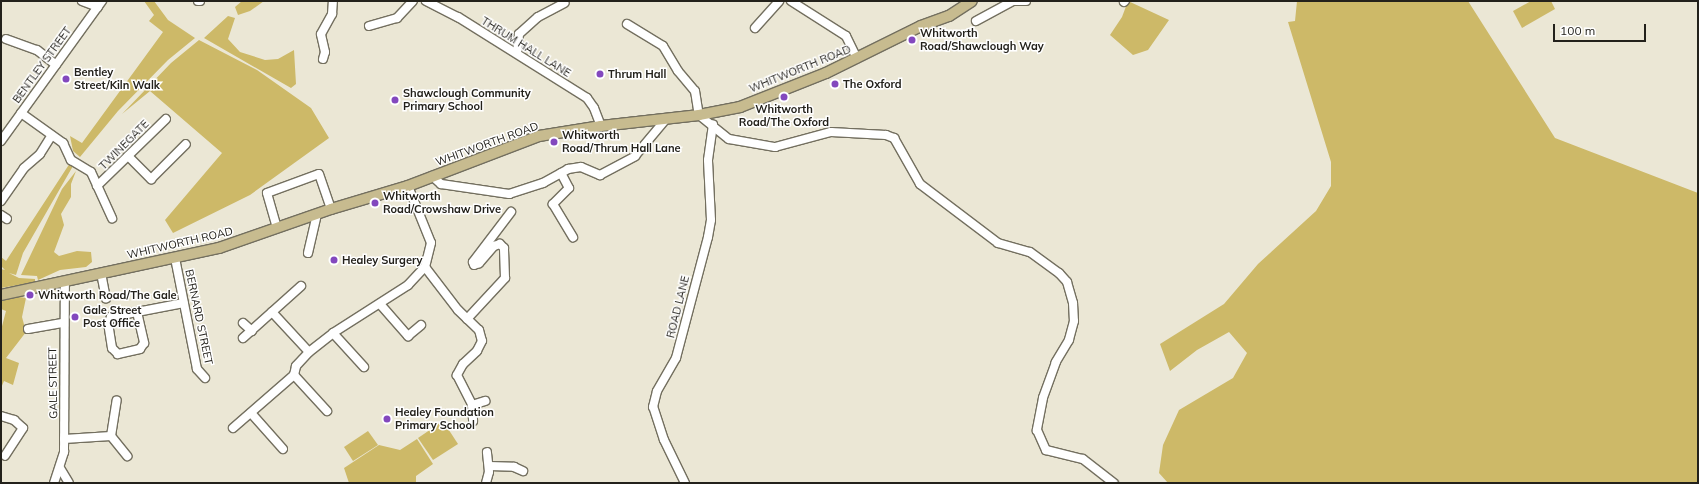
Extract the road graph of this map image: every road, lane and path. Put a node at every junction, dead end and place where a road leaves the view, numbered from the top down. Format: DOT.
graph roads {
  1 [pos="82,1"];
  2 [pos="333,1"];
  3 [pos="413,1"];
  4 [pos="426,1"];
  5 [pos="779,1"];
  6 [pos="791,1"];
  7 [pos="971,1"];
  8 [pos="1026,1"];
  9 [pos="564,3"];
  10 [pos="100,4"];
  11 [pos="976,20"];
  12 [pos="627,24"];
  13 [pos="369,26"];
  14 [pos="756,29"];
  15 [pos="6,39"];
  16 [pos="517,53"];
  17 [pos="326,54"];
  18 [pos="857,59"];
  19 [pos="56,65"];
  20 [pos="21,113"];
  21 [pos="699,115"];
  22 [pos="166,118"];
  23 [pos="666,119"];
  24 [pos="713,124"];
  25 [pos="601,126"];
  26 [pos="4,132"];
  27 [pos="52,135"];
  28 [pos="1,141"];
  29 [pos="186,144"];
  30 [pos="128,156"];
  31 [pos="561,173"];
  32 [pos="432,176"];
  33 [pos="97,186"];
  34 [pos="408,186"];
  35 [pos="1,201"];
  36 [pos="331,209"];
  37 [pos="511,212"];
  38 [pos="317,214"];
  39 [pos="112,218"];
  40 [pos="277,228"];
  41 [pos="573,237"];
  42 [pos="308,253"];
  43 [pos="175,258"];
  44 [pos="425,266"];
  45 [pos="101,274"];
  46 [pos="64,281"];
  47 [pos="301,286"];
  48 [pos="1,295"];
  49 [pos="106,300"];
  50 [pos="184,303"];
  51 [pos="380,304"];
  52 [pos="137,312"];
  53 [pos="272,312"];
  54 [pos="467,319"];
  55 [pos="63,323"];
  56 [pos="243,323"];
  57 [pos="421,324"];
  58 [pos="28,329"];
  59 [pos="252,331"];
  60 [pos="333,333"];
  61 [pos="244,338"];
  62 [pos="309,352"];
  63 [pos="364,367"];
  64 [pos="294,375"];
  65 [pos="205,378"];
  66 [pos="117,400"];
  67 [pos="485,401"];
  68 [pos="472,405"];
  69 [pos="327,411"];
  70 [pos="251,412"];
  71 [pos="1,416"];
  72 [pos="473,421"];
  73 [pos="233,428"];
  74 [pos="111,436"];
  75 [pos="64,439"];
  76 [pos="283,449"];
  77 [pos="487,452"];
  78 [pos="5,456"];
  79 [pos="127,456"];
  80 [pos="488,466"];
  81 [pos="60,468"];
  82 [pos="523,471"];
  83 [pos="54,483"];
  84 [pos="69,483"];
  85 [pos="486,483"];
  86 [pos="685,483"];
  87 [pos="1114,483"];
  1 -- 10 [label="street"];
  2 -- 17 [label="street"];
  3 -- 13 [label="street"];
  4 -- 16 [label="street, THRUM HALL LANE"];
  5 -- 14 [label="street"];
  6 -- 18 [label="street"];
  7 -- 18 [label="main road, WHITWORTH ROAD"];
  8 -- 11 [label="street"];
  9 -- 16 [label="street"];
  10 -- 19 [label="street, BENTLEY STREET"];
  12 -- 21 [label="street"];
  15 -- 19 [label="street"];
  16 -- 25 [label="street, THRUM HALL LANE"];
  18 -- 21 [label="main road, WHITWORTH ROAD"];
  19 -- 20 [label="street, BENTLEY STREET"];
  20 -- 26 [label="street, BENTLEY STREET"];
  20 -- 27 [label="street"];
  21 -- 23 [label="main road, WHITWORTH ROAD"];
  21 -- 24 [label="street"];
  22 -- 30 [label="street, TWINEGATE"];
  23 -- 25 [label="main road, WHITWORTH ROAD"];
  23 -- 31 [label="street"];
  24 -- 86 [label="street, ROAD LANE"];
  24 -- 87 [label="street"];
  25 -- 32 [label="main road, WHITWORTH ROAD"];
  26 -- 28 [label="street, BENTLEY STREET"];
  27 -- 33 [label="street"];
  27 -- 35 [label="street"];
  29 -- 30 [label="street"];
  30 -- 33 [label="street, TWINEGATE"];
  31 -- 32 [label="street"];
  31 -- 41 [label="street"];
  32 -- 34 [label="main road, WHITWORTH ROAD"];
  33 -- 39 [label="street"];
  34 -- 36 [label="main road, WHITWORTH ROAD"];
  34 -- 44 [label="street"];
  36 -- 38 [label="main road, WHITWORTH ROAD"];
  36 -- 40 [label="street"];
  37 -- 54 [label="street"];
  38 -- 40 [label="main road, WHITWORTH ROAD"];
  38 -- 42 [label="street"];
  40 -- 43 [label="main road, WHITWORTH ROAD"];
  43 -- 45 [label="main road, WHITWORTH ROAD"];
  43 -- 50 [label="street, BERNARD STREET"];
  44 -- 51 [label="street"];
  44 -- 54 [label="street"];
  45 -- 46 [label="main road, WHITWORTH ROAD"];
  45 -- 49 [label="street"];
  46 -- 48 [label="main road, WHITWORTH ROAD"];
  46 -- 55 [label="street, GALE STREET"];
  47 -- 53 [label="street"];
  50 -- 52 [label="street"];
  50 -- 65 [label="street, BERNARD STREET"];
  51 -- 57 [label="street"];
  51 -- 60 [label="street"];
  52 -- 52 [label="street"];
  53 -- 59 [label="street"];
  53 -- 62 [label="street"];
  54 -- 68 [label="street"];
  55 -- 58 [label="street"];
  55 -- 75 [label="street, GALE STREET"];
  56 -- 59 [label="street"];
  59 -- 61 [label="street"];
  60 -- 62 [label="street"];
  60 -- 63 [label="street"];
  62 -- 64 [label="street"];
  64 -- 69 [label="street"];
  64 -- 70 [label="street"];
  66 -- 74 [label="street"];
  67 -- 68 [label="street"];
  68 -- 72 [label="street"];
  70 -- 73 [label="street"];
  70 -- 76 [label="street"];
  71 -- 78 [label="street"];
  74 -- 75 [label="street"];
  74 -- 79 [label="street"];
  75 -- 81 [label="street, GALE STREET"];
  77 -- 80 [label="street"];
  80 -- 82 [label="street"];
  80 -- 85 [label="street"];
  81 -- 83 [label="street, GALE STREET"];
  81 -- 84 [label="street"];
}
